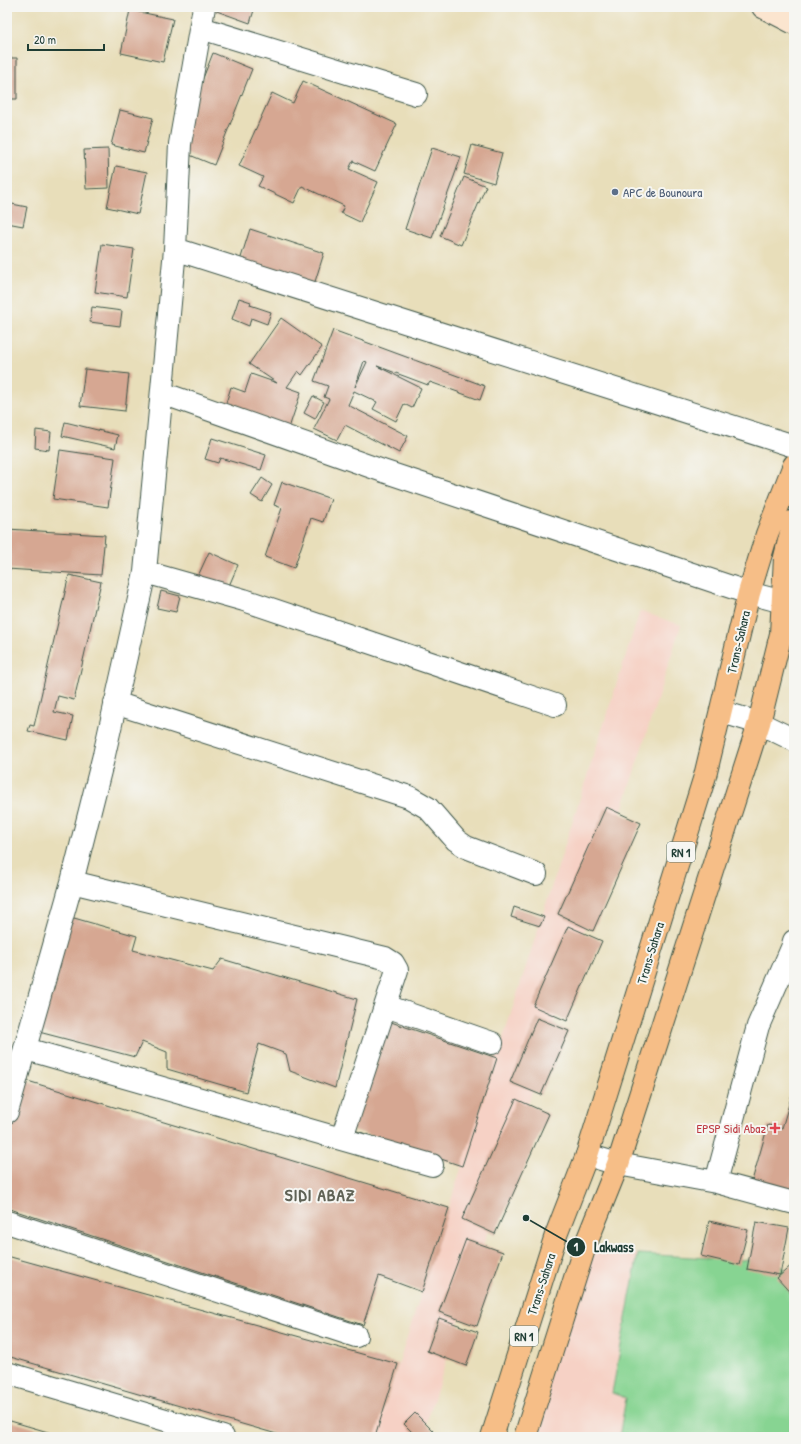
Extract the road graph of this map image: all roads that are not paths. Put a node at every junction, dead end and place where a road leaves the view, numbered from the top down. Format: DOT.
graph roads {
  1 [pos="204,7"];
  2 [pos="763,7"];
  3 [pos="794,23"];
  4 [pos="200,28"];
  5 [pos="416,94"];
  6 [pos="175,249"];
  7 [pos="162,393"];
  8 [pos="794,446"];
  9 [pos="794,465"];
  10 [pos="794,521"];
  11 [pos="145,572"];
  12 [pos="750,593"];
  13 [pos="783,602"];
  14 [pos="115,703"];
  15 [pos="555,705"];
  16 [pos="722,712"];
  17 [pos="759,723"];
  18 [pos="794,740"];
  19 [pos="536,874"];
  20 [pos="72,882"];
  21 [pos="794,940"];
  22 [pos="386,1006"];
  23 [pos="492,1043"];
  24 [pos="26,1049"];
  25 [pos="7,1112"];
  26 [pos="342,1138"];
  27 [pos="587,1155"];
  28 [pos="618,1164"];
  29 [pos="432,1165"];
  30 [pos="716,1182"];
  31 [pos="794,1203"];
  32 [pos="7,1222"];
  33 [pos="356,1336"];
  34 [pos="7,1373"];
  35 [pos="223,1437"];
  36 [pos="492,1437"];
  37 [pos="525,1437"];
  1 -- 4 [label="street"];
  2 -- 3 [label="main road"];
  4 -- 5 [label="street"];
  4 -- 6 [label="street"];
  6 -- 7 [label="street"];
  6 -- 8 [label="street"];
  7 -- 11 [label="street"];
  7 -- 12 [label="street"];
  9 -- 12 [label="highway, Trans-Sahara / RN 1"];
  10 -- 13 [label="highway, RN 1"];
  11 -- 14 [label="street"];
  11 -- 15 [label="street"];
  12 -- 13 [label="street"];
  12 -- 16 [label="highway, Trans-Sahara / RN 1"];
  13 -- 17 [label="highway, RN 1"];
  14 -- 19 [label="street"];
  14 -- 20 [label="street"];
  16 -- 17 [label="street"];
  16 -- 27 [label="highway, Trans-Sahara / RN 1"];
  17 -- 18 [label="street"];
  17 -- 28 [label="highway, RN 1"];
  20 -- 22 [label="street"];
  20 -- 24 [label="street"];
  21 -- 30 [label="street"];
  22 -- 23 [label="street"];
  22 -- 26 [label="street"];
  24 -- 25 [label="street"];
  24 -- 26 [label="street"];
  26 -- 29 [label="street"];
  27 -- 28 [label="street"];
  27 -- 36 [label="highway, Trans-Sahara / RN 1"];
  28 -- 30 [label="street"];
  28 -- 37 [label="highway, RN 1"];
  30 -- 31 [label="street"];
  32 -- 33 [label="street"];
  34 -- 35 [label="street"];
}
